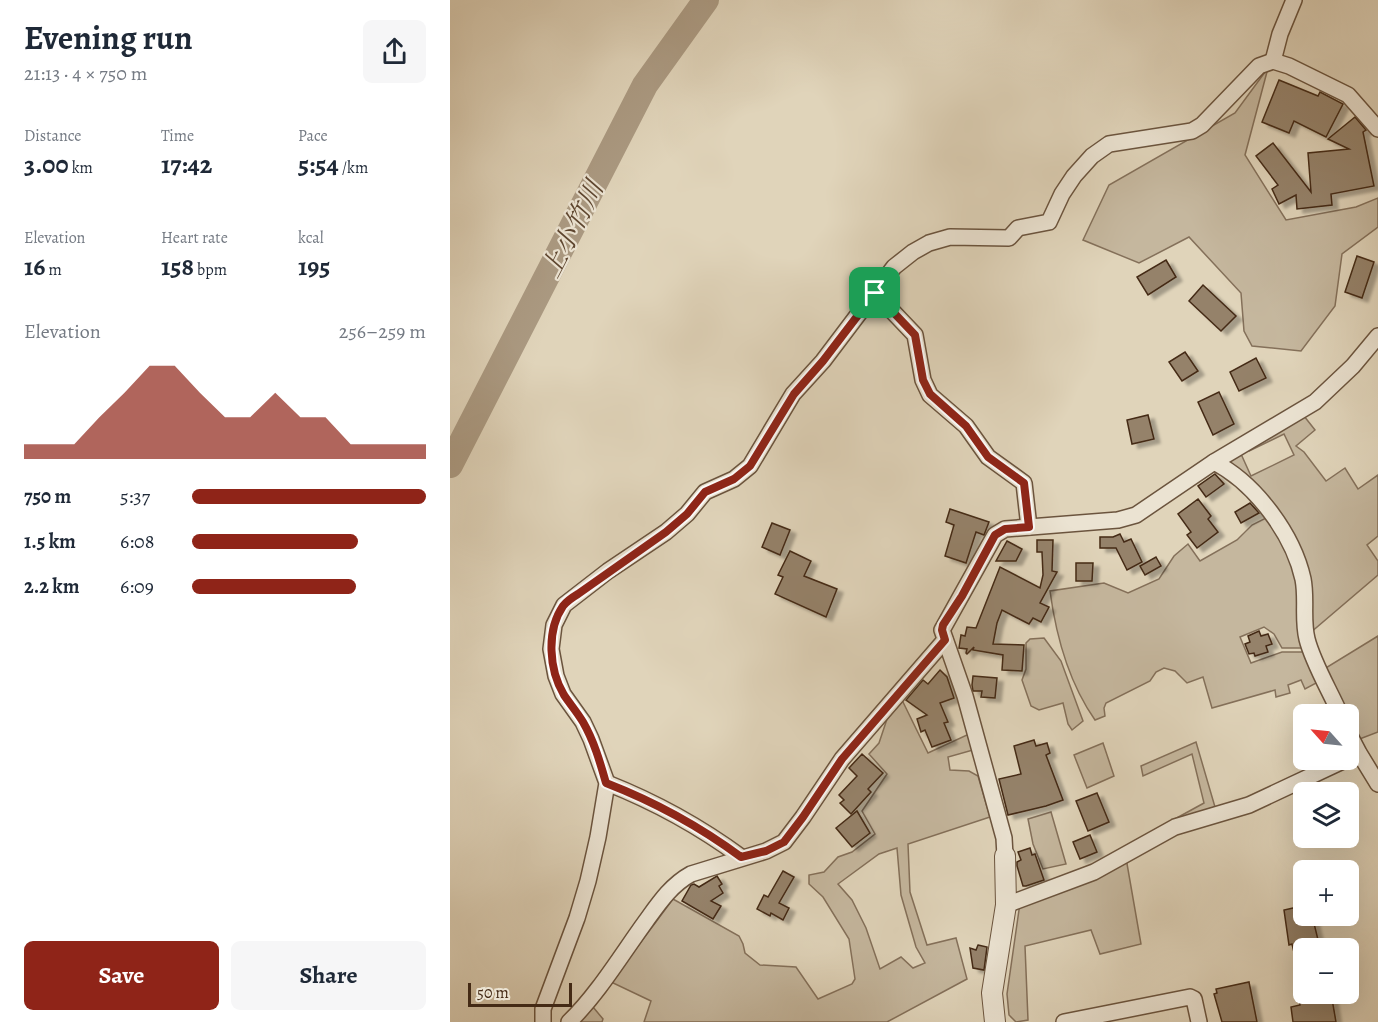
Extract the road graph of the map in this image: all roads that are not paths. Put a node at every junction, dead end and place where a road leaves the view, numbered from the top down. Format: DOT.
graph roads {
  1 [pos="1294,0"];
  2 [pos="1273,61"];
  3 [pos="1378,129"];
  4 [pos="875,293"];
  5 [pos="1378,336"];
  6 [pos="1214,462"];
  7 [pos="1029,527"];
  8 [pos="945,640"];
  9 [pos="1336,704"];
  10 [pos="1359,765"];
  11 [pos="1323,770"];
  12 [pos="606,783"];
  13 [pos="1378,784"];
  14 [pos="1005,856"];
  15 [pos="741,857"];
  16 [pos="1006,905"];
  17 [pos="994,1021"];
  18 [pos="543,1022"];
  19 [pos="569,1022"];
  20 [pos="1064,1022"];
  21 [pos="1198,1022"];
  1 -- 2 [label="street"];
  2 -- 3 [label="street"];
  2 -- 4 [label="street"];
  4 -- 7 [label="street"];
  4 -- 12 [label="street"];
  5 -- 6 [label="street"];
  6 -- 7 [label="street"];
  6 -- 9 [label="street"];
  7 -- 8 [label="street"];
  8 -- 14 [label="street"];
  8 -- 15 [label="street"];
  10 -- 13 [label="street"];
  11 -- 16 [label="street"];
  12 -- 15 [label="street"];
  12 -- 18 [label="street"];
  14 -- 16 [label="street"];
  15 -- 19 [label="street"];
  16 -- 17 [label="street"];
  20 -- 21 [label="street"];
}
